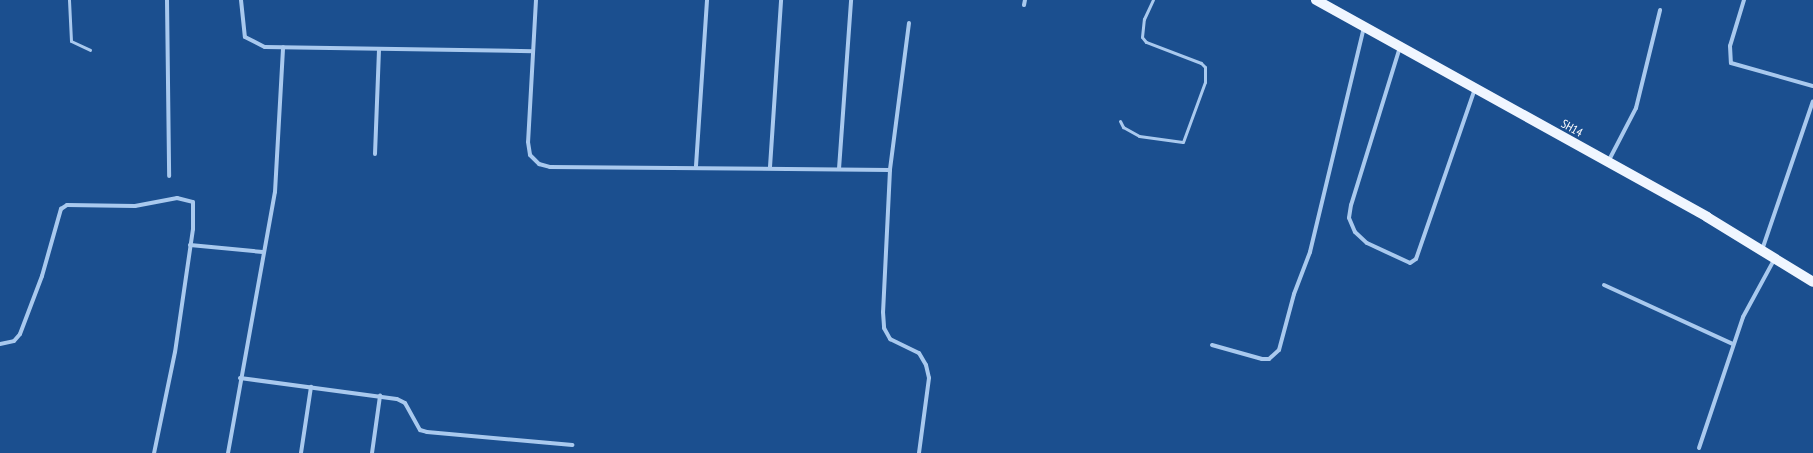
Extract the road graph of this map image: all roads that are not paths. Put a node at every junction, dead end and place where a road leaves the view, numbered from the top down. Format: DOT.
graph roads {
  1 [pos="69,0"];
  2 [pos="167,0"];
  3 [pos="241,0"];
  4 [pos="536,0"];
  5 [pos="707,0"];
  6 [pos="782,0"];
  7 [pos="851,0"];
  8 [pos="1025,0"];
  9 [pos="1153,0"];
  10 [pos="1316,0"];
  11 [pos="1744,0"];
  12 [pos="1024,5"];
  13 [pos="1660,10"];
  14 [pos="909,23"];
  15 [pos="1364,27"];
  16 [pos="1400,46"];
  17 [pos="283,47"];
  18 [pos="379,49"];
  19 [pos="90,50"];
  20 [pos="533,51"];
  21 [pos="1813,86"];
  22 [pos="1475,88"];
  23 [pos="1813,101"];
  24 [pos="1120,121"];
  25 [pos="375,154"];
  26 [pos="1608,163"];
  27 [pos="696,166"];
  28 [pos="770,167"];
  29 [pos="839,169"];
  30 [pos="890,170"];
  31 [pos="169,176"];
  32 [pos="190,245"];
  33 [pos="263,252"];
  34 [pos="1761,252"];
  35 [pos="1774,260"];
  36 [pos="1813,282"];
  37 [pos="1604,285"];
  38 [pos="0,344"];
  39 [pos="1733,344"];
  40 [pos="1212,345"];
  41 [pos="240,378"];
  42 [pos="311,387"];
  43 [pos="380,396"];
  44 [pos="572,445"];
  45 [pos="1699,448"];
  46 [pos="154,453"];
  47 [pos="228,453"];
  48 [pos="301,453"];
  49 [pos="372,453"];
  50 [pos="919,453"];
  1 -- 19 [label="lane"];
  2 -- 31 [label="street"];
  3 -- 17 [label="street"];
  4 -- 20 [label="street"];
  5 -- 27 [label="street"];
  6 -- 28 [label="street"];
  7 -- 29 [label="street"];
  8 -- 12 [label="street"];
  9 -- 24 [label="lane"];
  10 -- 15 [label="main road, SH14 / SH14"];
  11 -- 21 [label="street"];
  13 -- 26 [label="street"];
  14 -- 30 [label="street"];
  15 -- 16 [label="main road, SH14 / SH14"];
  15 -- 40 [label="street"];
  16 -- 22 [label="main road, SH14 / SH14"];
  16 -- 22 [label="street"];
  17 -- 18 [label="street"];
  17 -- 33 [label="street"];
  18 -- 20 [label="street"];
  18 -- 25 [label="street"];
  20 -- 27 [label="street"];
  22 -- 26 [label="main road, SH14 / SH14"];
  23 -- 34 [label="street"];
  26 -- 34 [label="main road, SH14 / SH14"];
  27 -- 28 [label="street"];
  28 -- 29 [label="street"];
  29 -- 30 [label="street"];
  30 -- 50 [label="street"];
  32 -- 33 [label="street"];
  32 -- 38 [label="street"];
  32 -- 46 [label="street"];
  33 -- 41 [label="street"];
  34 -- 35 [label="main road, SH14 / SH14"];
  35 -- 36 [label="main road, SH14 / SH14"];
  35 -- 39 [label="street"];
  37 -- 39 [label="street"];
  39 -- 45 [label="street"];
  41 -- 42 [label="street"];
  41 -- 47 [label="street"];
  42 -- 43 [label="street"];
  42 -- 48 [label="street"];
  43 -- 44 [label="street"];
  43 -- 49 [label="street"];
}
